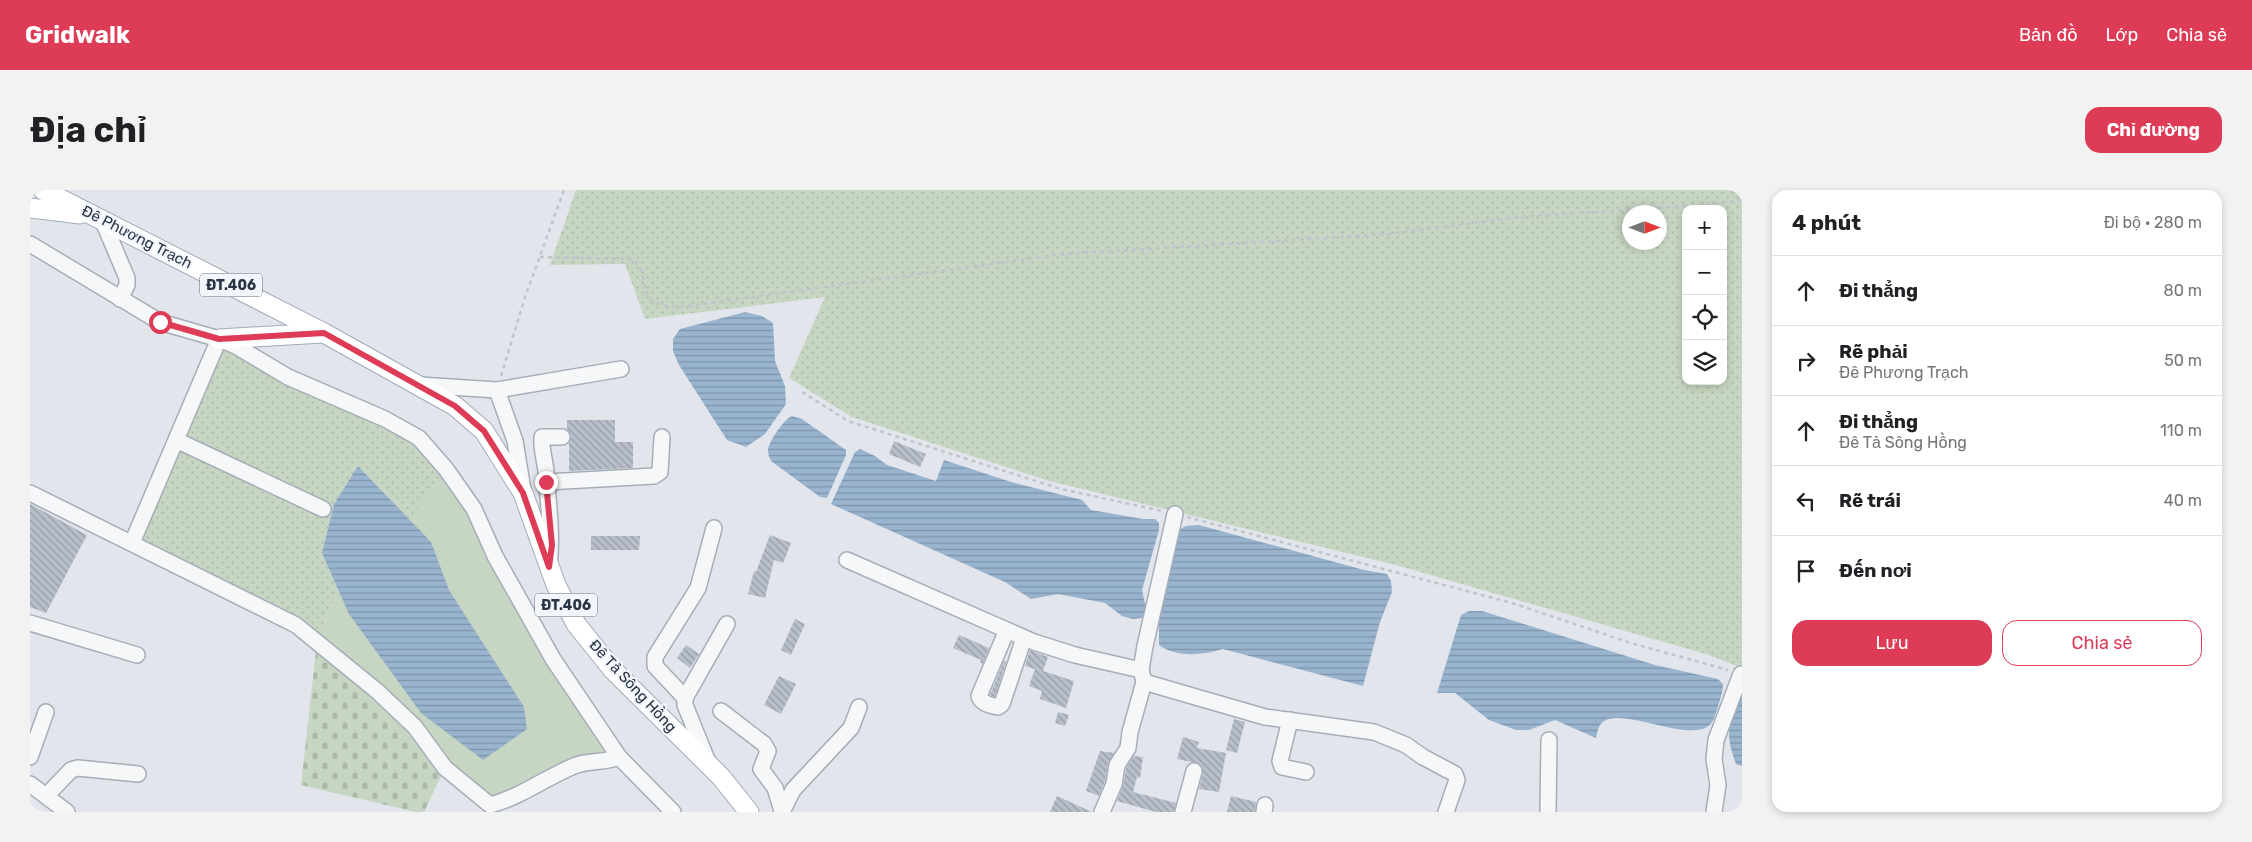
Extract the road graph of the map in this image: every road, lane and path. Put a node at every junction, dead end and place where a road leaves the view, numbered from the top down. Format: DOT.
graph roads {
  1 [pos="43,190"];
  2 [pos="564,190"];
  3 [pos="1742,200"];
  4 [pos="30,208"];
  5 [pos="99,218"];
  6 [pos="30,244"];
  7 [pos="540,257"];
  8 [pos="120,299"];
  9 [pos="324,333"];
  10 [pos="219,339"];
  11 [pos="620,369"];
  12 [pos="416,384"];
  13 [pos="497,390"];
  14 [pos="802,392"];
  15 [pos="562,437"];
  16 [pos="662,437"];
  17 [pos="176,440"];
  18 [pos="546,482"];
  19 [pos="30,493"];
  20 [pos="523,493"];
  21 [pos="323,509"];
  22 [pos="1175,514"];
  23 [pos="714,528"];
  24 [pos="132,543"];
  25 [pos="847,560"];
  26 [pos="549,567"];
  27 [pos="30,623"];
  28 [pos="727,624"];
  29 [pos="1007,630"];
  30 [pos="1024,638"];
  31 [pos="137,655"];
  32 [pos="1741,674"];
  33 [pos="1143,676"];
  34 [pos="685,698"];
  35 [pos="859,707"];
  36 [pos="721,711"];
  37 [pos="46,712"];
  38 [pos="1290,720"];
  39 [pos="1549,740"];
  40 [pos="30,757"];
  41 [pos="619,757"];
  42 [pos="709,765"];
  43 [pos="1194,772"];
  44 [pos="1306,772"];
  45 [pos="138,774"];
  46 [pos="30,784"];
  47 [pos="46,796"];
  48 [pos="67,812"];
  49 [pos="673,812"];
  50 [pos="749,812"];
  51 [pos="782,812"];
  52 [pos="1102,812"];
  53 [pos="1182,812"];
  54 [pos="1446,812"];
  55 [pos="1548,812"];
  56 [pos="1714,812"];
  1 -- 5 [label="main road, Đê Phương Trạch / ĐT.406"];
  2 -- 7 [label="path"];
  3 -- 7 [label="path"];
  4 -- 5 [label="main road"];
  5 -- 8 [label="street"];
  5 -- 9 [label="main road, Đê Phương Trạch / ĐT.406"];
  6 -- 8 [label="street"];
  7 -- 13 [label="path"];
  8 -- 10 [label="street"];
  9 -- 10 [label="main road"];
  9 -- 12 [label="main road, Đê Phương Trạch / ĐT.406"];
  10 -- 17 [label="street"];
  10 -- 41 [label="street"];
  11 -- 13 [label="street"];
  12 -- 13 [label="street"];
  12 -- 20 [label="main road, Đê Tả Sông Hồng / ĐT.406"];
  13 -- 20 [label="street"];
  14 -- 22 [label="path"];
  15 -- 18 [label="street"];
  16 -- 18 [label="street"];
  17 -- 21 [label="street"];
  17 -- 24 [label="street"];
  18 -- 26 [label="street"];
  19 -- 24 [label="street"];
  20 -- 26 [label="main road, Đê Tả Sông Hồng / ĐT.406"];
  22 -- 32 [label="path"];
  22 -- 33 [label="street"];
  23 -- 34 [label="street"];
  24 -- 41 [label="street"];
  25 -- 29 [label="street"];
  26 -- 42 [label="main road, Đê Tả Sông Hồng / ĐT.406"];
  27 -- 31 [label="street"];
  28 -- 34 [label="street"];
  29 -- 30 [label="street"];
  29 -- 30 [label="street"];
  30 -- 33 [label="street"];
  32 -- 56 [label="street"];
  33 -- 38 [label="street"];
  33 -- 52 [label="street"];
  34 -- 42 [label="street"];
  35 -- 51 [label="street"];
  36 -- 51 [label="street"];
  37 -- 40 [label="street"];
  38 -- 44 [label="street"];
  38 -- 54 [label="street"];
  39 -- 55 [label="street"];
  41 -- 49 [label="street"];
  42 -- 50 [label="main road, Đê Tả Sông Hồng / ĐT.406"];
  43 -- 53 [label="street"];
  45 -- 47 [label="street"];
  46 -- 47 [label="street"];
  47 -- 48 [label="street"];
}
